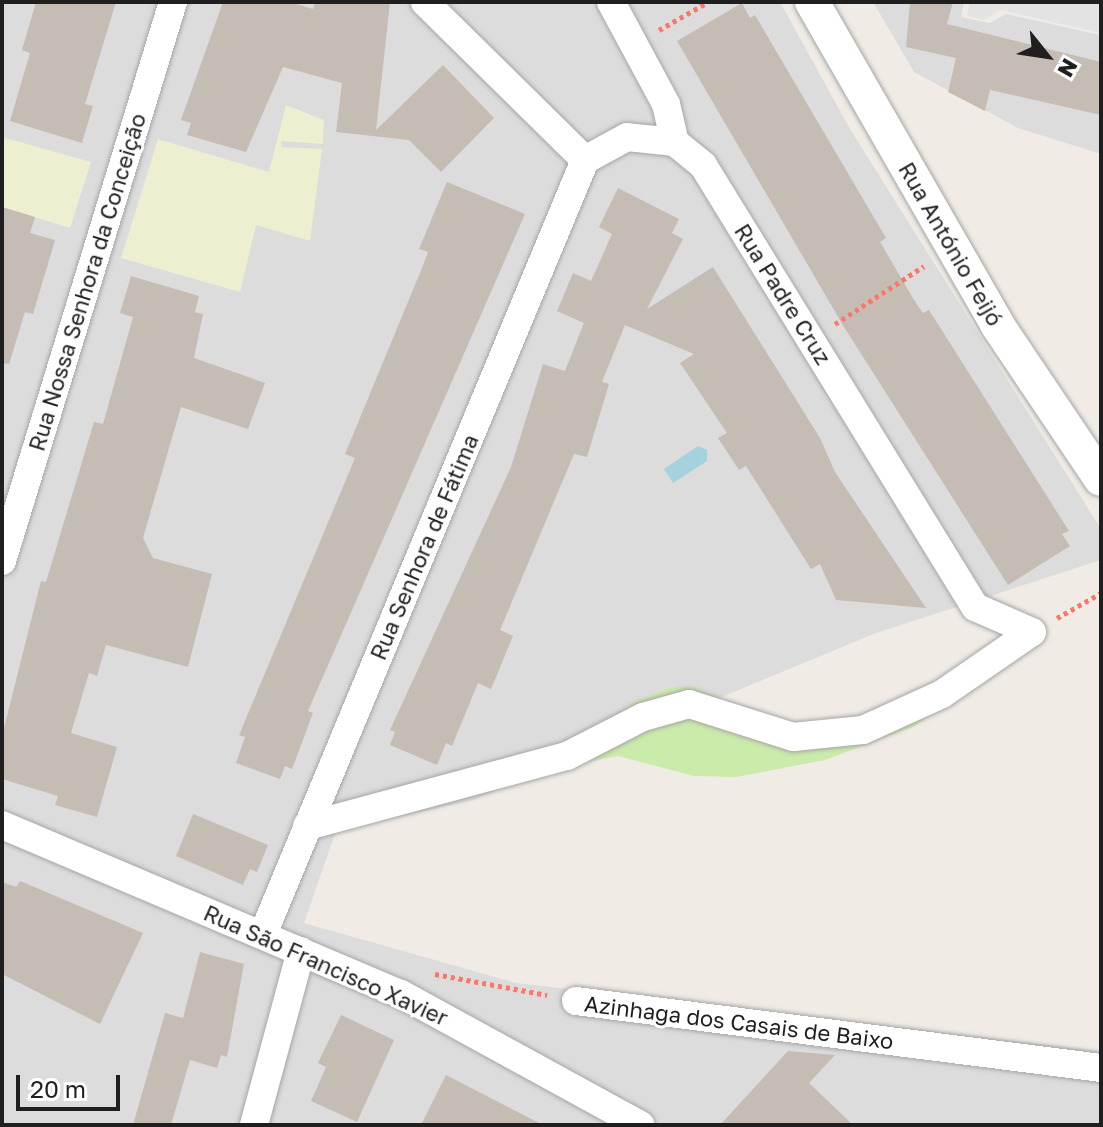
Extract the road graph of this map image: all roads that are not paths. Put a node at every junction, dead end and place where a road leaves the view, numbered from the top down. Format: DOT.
graph roads {
  1 [pos="173,2"];
  2 [pos="425,2"];
  3 [pos="611,2"];
  4 [pos="812,2"];
  5 [pos="675,142"];
  6 [pos="585,160"];
  7 [pos="1101,479"];
  8 [pos="2,561"];
  9 [pos="2,825"];
  10 [pos="307,826"];
  11 [pos="263,934"];
  12 [pos="301,951"];
  13 [pos="576,1001"];
  14 [pos="1101,1068"];
  15 [pos="254,1125"];
  16 [pos="640,1125"];
  1 -- 8 [label="street, Rua Nossa Senhora da Conceição"];
  2 -- 6 [label="street"];
  3 -- 5 [label="street"];
  4 -- 7 [label="street, Rua António Feijó"];
  5 -- 6 [label="street"];
  5 -- 10 [label="street, Rua Padre Cruz"];
  6 -- 10 [label="street, Rua Senhora de Fátima"];
  9 -- 11 [label="street, Rua São Francisco Xavier"];
  10 -- 11 [label="street, Rua Senhora de Fátima"];
  11 -- 12 [label="street, Rua São Francisco Xavier"];
  12 -- 15 [label="street"];
  12 -- 16 [label="street, Rua São Francisco Xavier"];
  13 -- 14 [label="street, Azinhaga dos Casais de Baixo"];
}
